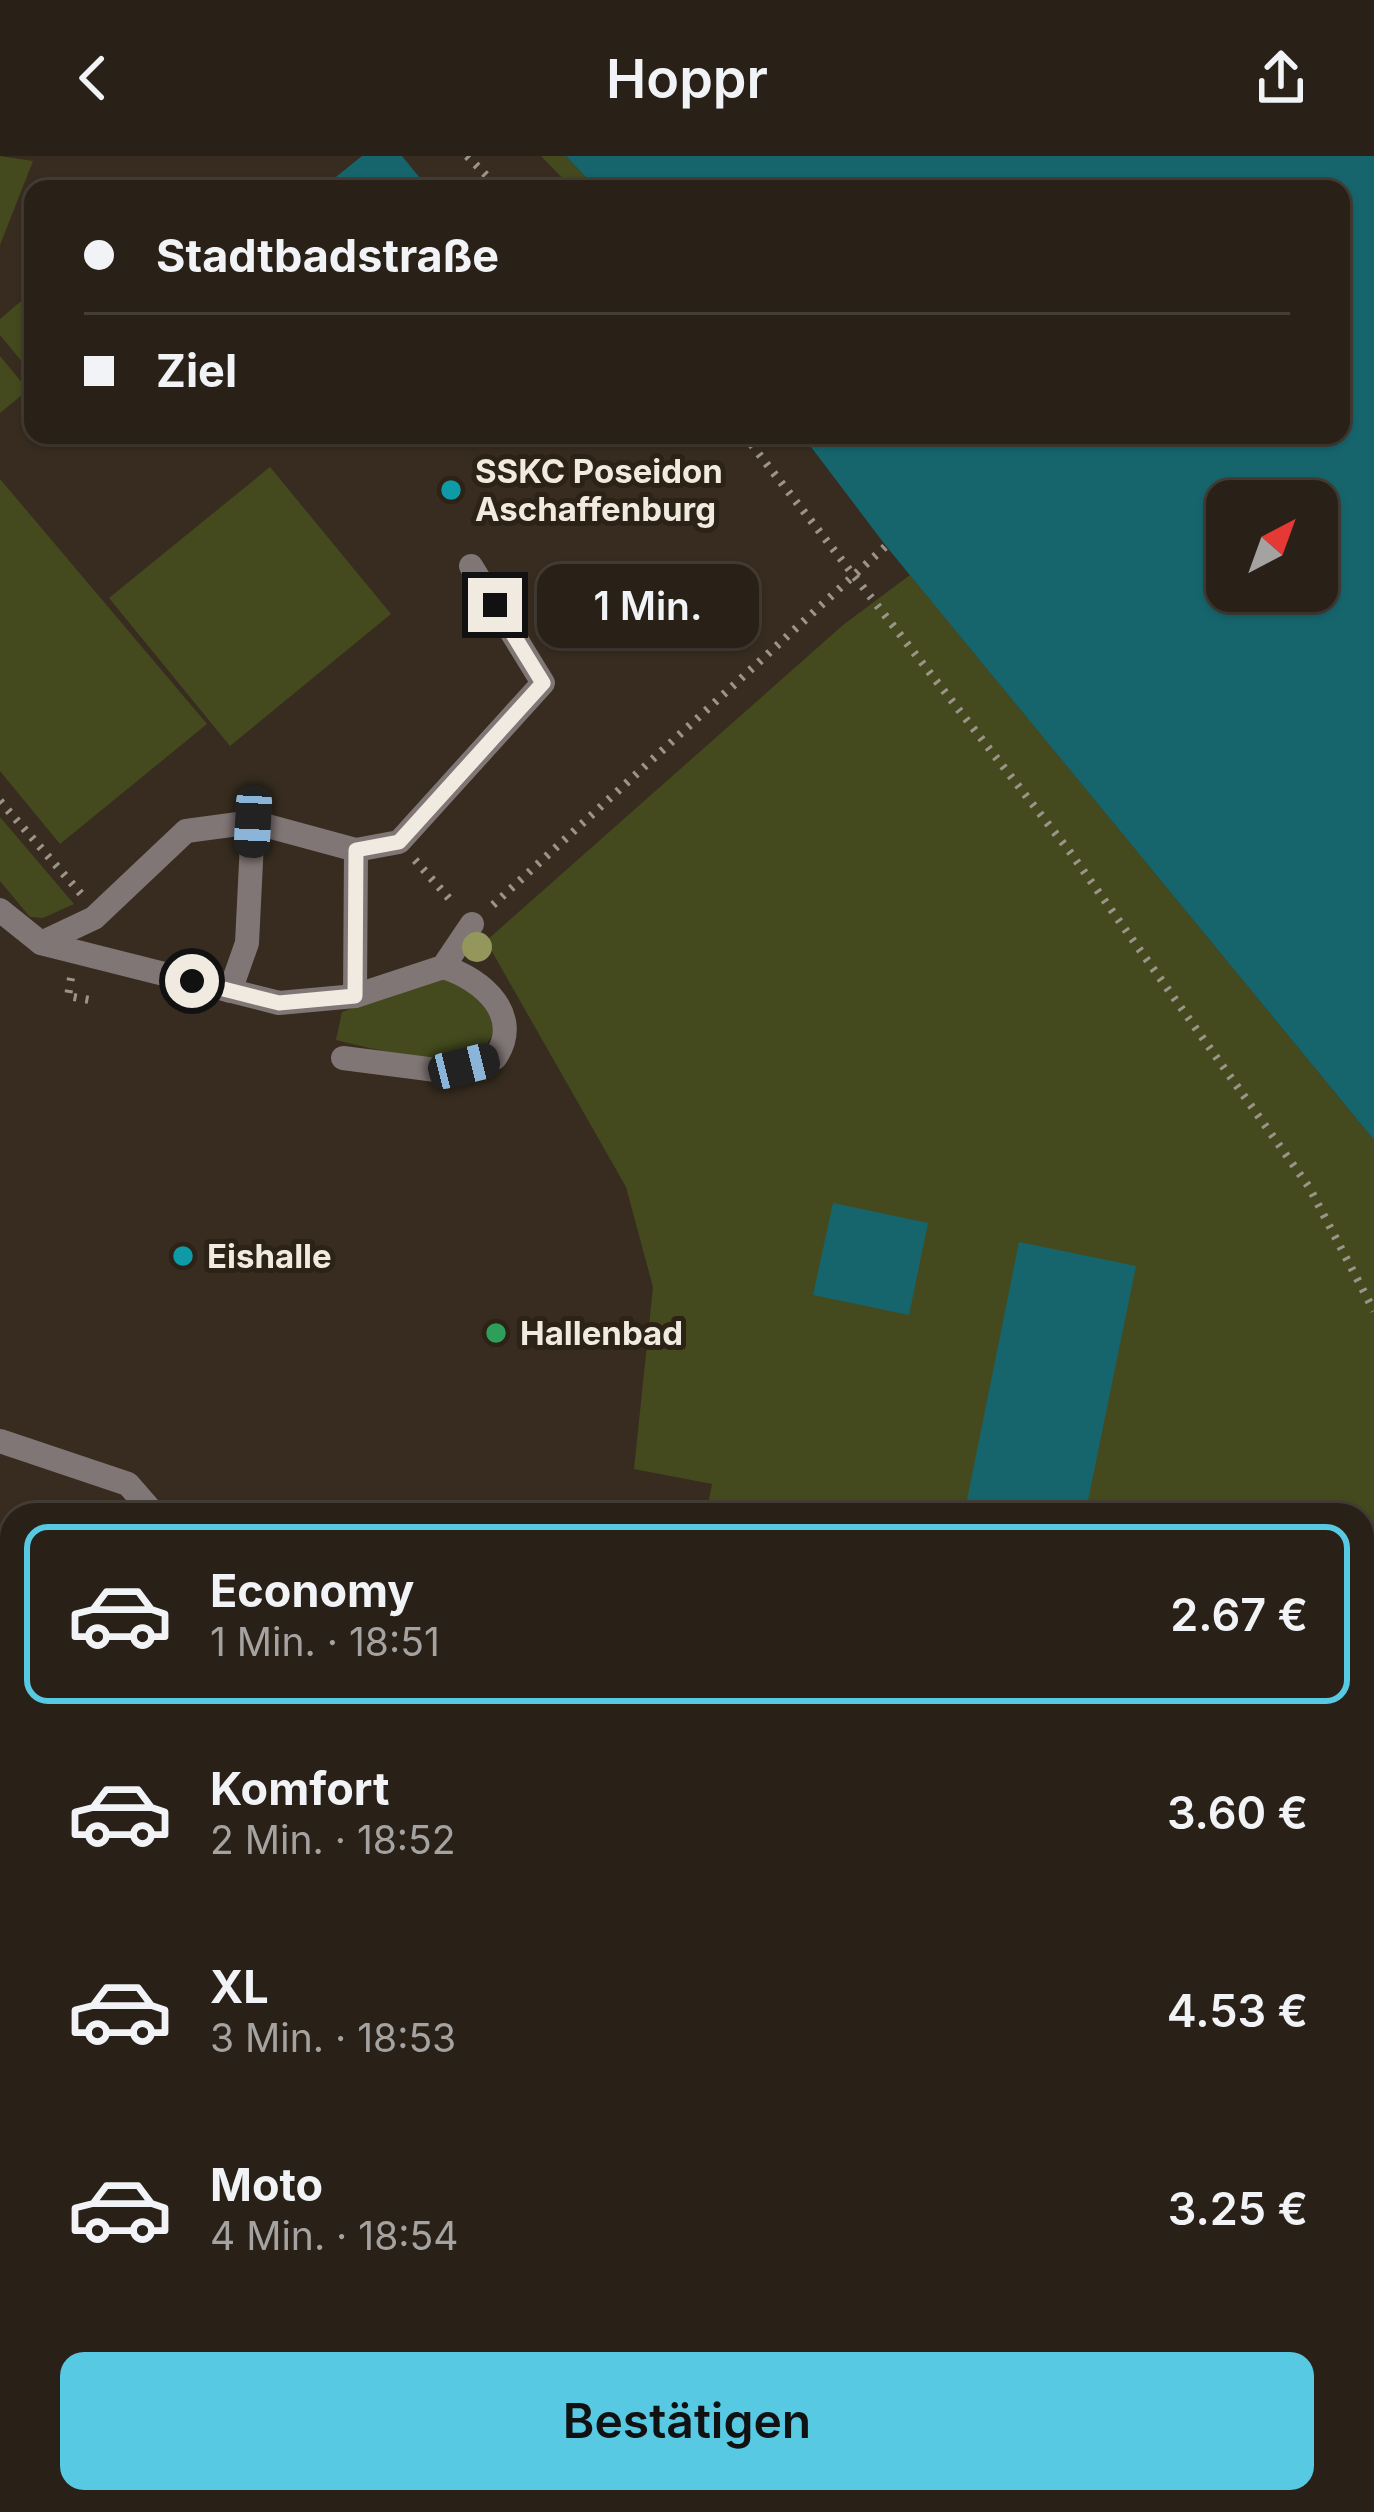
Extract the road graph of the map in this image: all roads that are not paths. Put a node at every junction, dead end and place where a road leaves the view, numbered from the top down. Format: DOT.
graph roads {
  1 [pos="471,566"];
  2 [pos="253,822"];
  3 [pos="356,850"];
  4 [pos="0,910"];
  5 [pos="472,924"];
  6 [pos="41,944"];
  7 [pos="442,967"];
  8 [pos="230,991"];
  9 [pos="355,996"];
  10 [pos="343,1058"];
  11 [pos="0,1441"];
  12 [pos="145,1503"];
  1 -- 3 [label="street"];
  2 -- 3 [label="street"];
  2 -- 6 [label="street"];
  2 -- 8 [label="street"];
  3 -- 9 [label="street"];
  4 -- 6 [label="street"];
  5 -- 7 [label="street"];
  6 -- 8 [label="street"];
  7 -- 9 [label="street"];
  7 -- 10 [label="street"];
  8 -- 9 [label="street"];
  11 -- 12 [label="street"];
}
